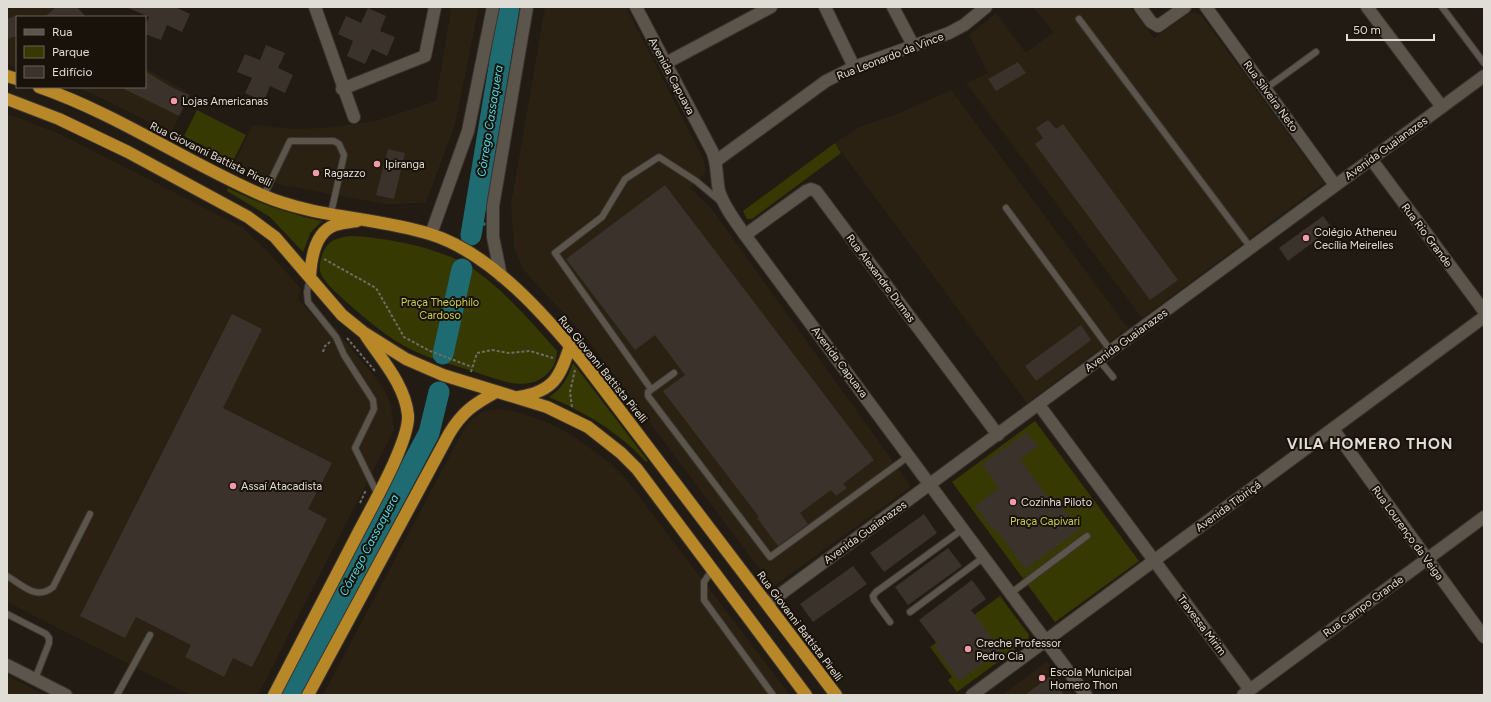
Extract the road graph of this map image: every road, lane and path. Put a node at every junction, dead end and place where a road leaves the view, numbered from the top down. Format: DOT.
graph roads {
  1 [pos="315,7"];
  2 [pos="435,7"];
  3 [pos="493,7"];
  4 [pos="527,7"];
  5 [pos="636,7"];
  6 [pos="771,7"];
  7 [pos="825,7"];
  8 [pos="893,7"];
  9 [pos="986,7"];
  10 [pos="1140,7"];
  11 [pos="1185,7"];
  12 [pos="1206,7"];
  13 [pos="1367,7"];
  14 [pos="1442,7"];
  15 [pos="1079,19"];
  16 [pos="913,45"];
  17 [pos="1316,52"];
  18 [pos="666,63"];
  19 [pos="1484,63"];
  20 [pos="854,67"];
  21 [pos="1484,76"];
  22 [pos="41,88"];
  23 [pos="342,89"];
  24 [pos="1265,89"];
  25 [pos="7,99"];
  26 [pos="1442,107"];
  27 [pos="354,117"];
  28 [pos="1371,159"];
  29 [pos="716,161"];
  30 [pos="1335,185"];
  31 [pos="264,195"];
  32 [pos="726,206"];
  33 [pos="1006,208"];
  34 [pos="331,213"];
  35 [pos="360,220"];
  36 [pos="431,234"];
  37 [pos="745,235"];
  38 [pos="1251,248"];
  39 [pos="313,253"];
  40 [pos="310,276"];
  41 [pos="501,276"];
  42 [pos="1484,311"];
  43 [pos="1484,317"];
  44 [pos="363,332"];
  45 [pos="344,335"];
  46 [pos="570,346"];
  47 [pos="1111,351"];
  48 [pos="1099,360"];
  49 [pos="564,365"];
  50 [pos="580,367"];
  51 [pos="674,373"];
  52 [pos="379,376"];
  53 [pos="1113,377"];
  54 [pos="651,389"];
  55 [pos="496,392"];
  56 [pos="517,397"];
  57 [pos="1039,405"];
  58 [pos="567,417"];
  59 [pos="1333,429"];
  60 [pos="998,435"];
  61 [pos="910,456"];
  62 [pos="371,481"];
  63 [pos="930,485"];
  64 [pos="378,495"];
  65 [pos="357,508"];
  66 [pos="90,514"];
  67 [pos="1484,517"];
  68 [pos="963,528"];
  69 [pos="1087,536"];
  70 [pos="984,557"];
  71 [pos="1427,559"];
  72 [pos="1154,561"];
  73 [pos="712,570"];
  74 [pos="7,576"];
  75 [pos="1011,593"];
  76 [pos="767,604"];
  77 [pos="910,612"];
  78 [pos="7,614"];
  79 [pos="890,622"];
  80 [pos="150,635"];
  81 [pos="1484,637"];
  82 [pos="1046,640"];
  83 [pos="7,665"];
  84 [pos="34,679"];
  85 [pos="1246,692"];
  86 [pos="66,695"];
  87 [pos="118,695"];
  88 [pos="274,695"];
  89 [pos="308,695"];
  90 [pos="773,695"];
  91 [pos="806,695"];
  92 [pos="836,695"];
  93 [pos="972,695"];
  94 [pos="1086,695"];
  1 -- 23 [label="street"];
  2 -- 23 [label="street"];
  3 -- 36 [label="street"];
  4 -- 41 [label="street"];
  5 -- 18 [label="street, Avenida Capuava"];
  6 -- 18 [label="street"];
  7 -- 20 [label="street"];
  8 -- 16 [label="street"];
  9 -- 16 [label="street, Rua Leonardo da Vince"];
  10 -- 11 [label="street"];
  12 -- 24 [label="street, Rua Silveira Neto"];
  13 -- 26 [label="street"];
  14 -- 19 [label="lane"];
  15 -- 38 [label="lane"];
  16 -- 20 [label="street, Rua Leonardo da Vince"];
  17 -- 24 [label="lane"];
  18 -- 29 [label="street, Avenida Capuava"];
  20 -- 29 [label="street, Rua Leonardo da Vince"];
  21 -- 26 [label="street, Avenida Guaianazes"];
  22 -- 31 [label="highway, Rua Giovanni Battista Pirelli"];
  23 -- 27 [label="street"];
  24 -- 30 [label="street, Rua Silveira Neto"];
  25 -- 40 [label="highway"];
  26 -- 28 [label="street, Avenida Guaianazes"];
  28 -- 30 [label="street, Avenida Guaianazes"];
  28 -- 42 [label="street, Rua Rio Grande"];
  29 -- 32 [label="street, Avenida Capuava"];
  30 -- 38 [label="street, Avenida Guaianazes"];
  31 -- 34 [label="highway, Rua Giovanni Battista Pirelli"];
  31 -- 34 [label="lane"];
  32 -- 37 [label="street, Avenida Capuava"];
  32 -- 54 [label="lane"];
  33 -- 47 [label="lane"];
  34 -- 35 [label="highway, Rua Giovanni Battista Pirelli"];
  35 -- 36 [label="highway, Rua Giovanni Battista Pirelli"];
  35 -- 39 [label="highway"];
  36 -- 41 [label="highway, Rua Giovanni Battista Pirelli"];
  37 -- 60 [label="street, Rua Alexandre Dumas"];
  37 -- 61 [label="street, Avenida Capuava"];
  38 -- 47 [label="street, Avenida Guaianazes"];
  39 -- 40 [label="highway"];
  39 -- 49 [label="path"];
  40 -- 44 [label="highway"];
  40 -- 62 [label="lane"];
  41 -- 46 [label="highway, Rua Giovanni Battista Pirelli"];
  43 -- 59 [label="street, Avenida Tibiriçá"];
  44 -- 55 [label="highway"];
  44 -- 64 [label="highway"];
  45 -- 52 [label="path"];
  46 -- 49 [label="highway"];
  46 -- 50 [label="highway, Rua Giovanni Battista Pirelli"];
  47 -- 48 [label="street, Avenida Guaianazes"];
  48 -- 53 [label="lane"];
  48 -- 57 [label="street, Avenida Guaianazes"];
  49 -- 50 [label="path"];
  49 -- 56 [label="highway"];
  50 -- 58 [label="path"];
  50 -- 76 [label="highway, Rua Giovanni Battista Pirelli"];
  51 -- 54 [label="lane"];
  54 -- 61 [label="lane"];
  55 -- 56 [label="highway"];
  55 -- 89 [label="highway"];
  56 -- 58 [label="highway"];
  57 -- 60 [label="street, Avenida Guaianazes"];
  57 -- 72 [label="street"];
  58 -- 73 [label="highway"];
  59 -- 71 [label="street, Rua Lourenço da Veiga"];
  59 -- 72 [label="street, Avenida Tibiriçá"];
  60 -- 63 [label="street, Avenida Guaianazes"];
  61 -- 63 [label="street, Avenida Capuava"];
  62 -- 64 [label="lane"];
  62 -- 65 [label="path"];
  63 -- 68 [label="street, Avenida Capuava"];
  63 -- 76 [label="street, Avenida Guaianazes"];
  64 -- 88 [label="highway"];
  66 -- 74 [label="lane"];
  67 -- 71 [label="street, Rua Campo Grande"];
  68 -- 70 [label="street, Avenida Capuava"];
  68 -- 79 [label="lane"];
  69 -- 75 [label="lane"];
  70 -- 75 [label="street, Avenida Capuava"];
  70 -- 77 [label="lane"];
  71 -- 81 [label="street, Rua Lourenço da Veiga"];
  71 -- 85 [label="street, Rua Campo Grande"];
  72 -- 82 [label="street, Avenida Tibiriçá"];
  72 -- 85 [label="street, Travessa Mirim"];
  73 -- 90 [label="lane"];
  73 -- 91 [label="highway"];
  75 -- 82 [label="street, Avenida Capuava"];
  76 -- 92 [label="highway, Rua Giovanni Battista Pirelli"];
  78 -- 84 [label="lane"];
  80 -- 87 [label="lane"];
  82 -- 93 [label="street, Avenida Tibiriçá"];
  82 -- 94 [label="street, Avenida Capuava"];
  83 -- 84 [label="street"];
  84 -- 86 [label="street"];
}
